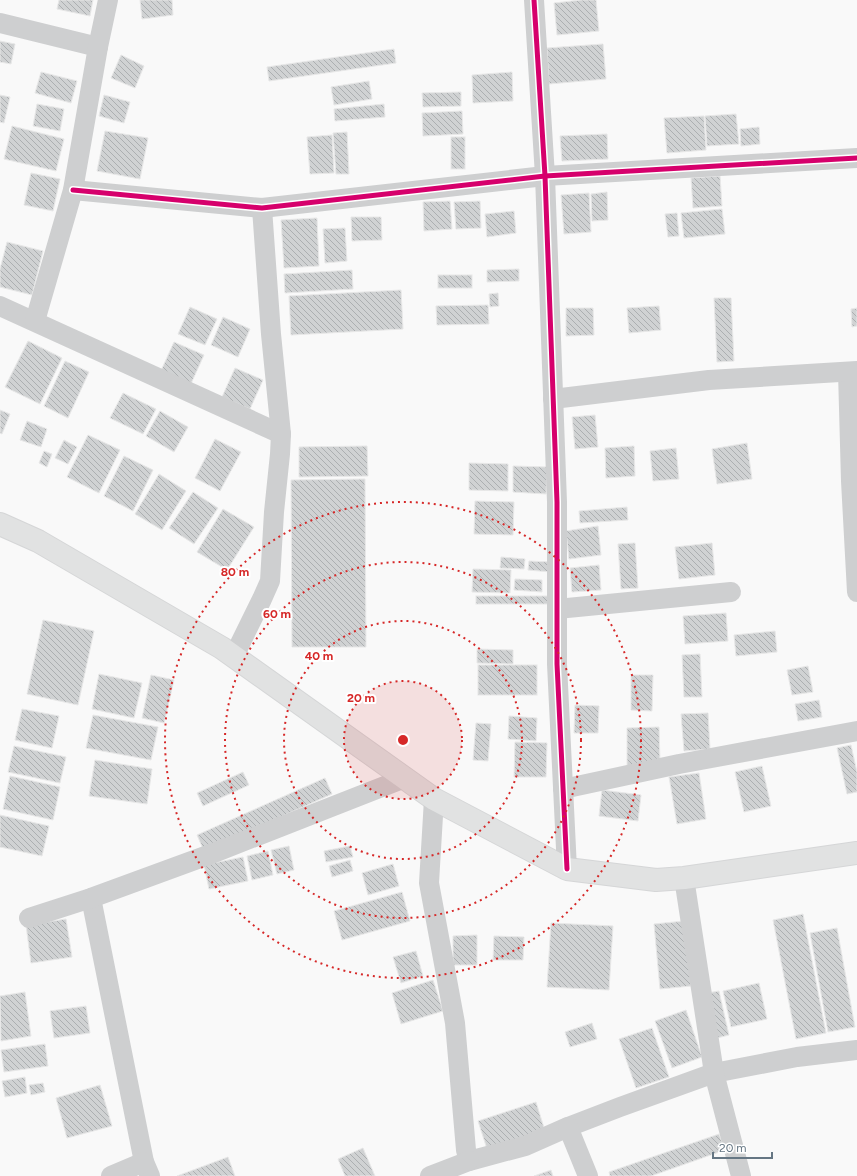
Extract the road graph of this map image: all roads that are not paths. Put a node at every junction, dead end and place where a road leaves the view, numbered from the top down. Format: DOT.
graph roads {
  1 [pos="108,0"];
  2 [pos="534,0"];
  3 [pos="0,23"];
  4 [pos="98,47"];
  5 [pos="857,158"];
  6 [pos="545,176"];
  7 [pos="73,190"];
  8 [pos="262,208"];
  9 [pos="0,306"];
  10 [pos="35,321"];
  11 [pos="852,372"];
  12 [pos="553,400"];
  13 [pos="281,434"];
  14 [pos="0,524"];
  15 [pos="731,592"];
  16 [pos="857,592"];
  17 [pos="557,609"];
  18 [pos="234,656"];
  19 [pos="857,731"];
  20 [pos="405,778"];
  21 [pos="563,789"];
  22 [pos="434,799"];
  23 [pos="857,853"];
  24 [pos="567,869"];
  25 [pos="684,878"];
  26 [pos="90,898"];
  27 [pos="29,918"];
  28 [pos="857,1050"];
  29 [pos="714,1073"];
  30 [pos="568,1127"];
  31 [pos="469,1161"];
  32 [pos="147,1169"];
  33 [pos="111,1176"];
  34 [pos="430,1176"];
  35 [pos="588,1176"];
  36 [pos="740,1176"];
  1 -- 4 [label="street"];
  2 -- 6 [label="street"];
  3 -- 4 [label="street"];
  4 -- 7 [label="street"];
  5 -- 6 [label="street"];
  6 -- 8 [label="street"];
  6 -- 12 [label="street"];
  7 -- 8 [label="street"];
  7 -- 10 [label="street"];
  8 -- 13 [label="street"];
  9 -- 10 [label="street"];
  10 -- 13 [label="street"];
  11 -- 12 [label="street"];
  11 -- 16 [label="street"];
  12 -- 17 [label="street"];
  13 -- 18 [label="street"];
  14 -- 18 [label="main road"];
  15 -- 17 [label="street"];
  17 -- 21 [label="street"];
  18 -- 20 [label="main road"];
  19 -- 21 [label="street"];
  20 -- 22 [label="main road"];
  20 -- 26 [label="street"];
  21 -- 24 [label="street"];
  22 -- 24 [label="main road"];
  22 -- 31 [label="street"];
  23 -- 25 [label="main road"];
  24 -- 25 [label="main road"];
  25 -- 29 [label="street"];
  26 -- 27 [label="street"];
  26 -- 32 [label="street"];
  28 -- 29 [label="street"];
  29 -- 30 [label="street"];
  29 -- 36 [label="street"];
  30 -- 31 [label="street"];
  30 -- 35 [label="street"];
  31 -- 34 [label="street"];
  32 -- 33 [label="street"];
}
